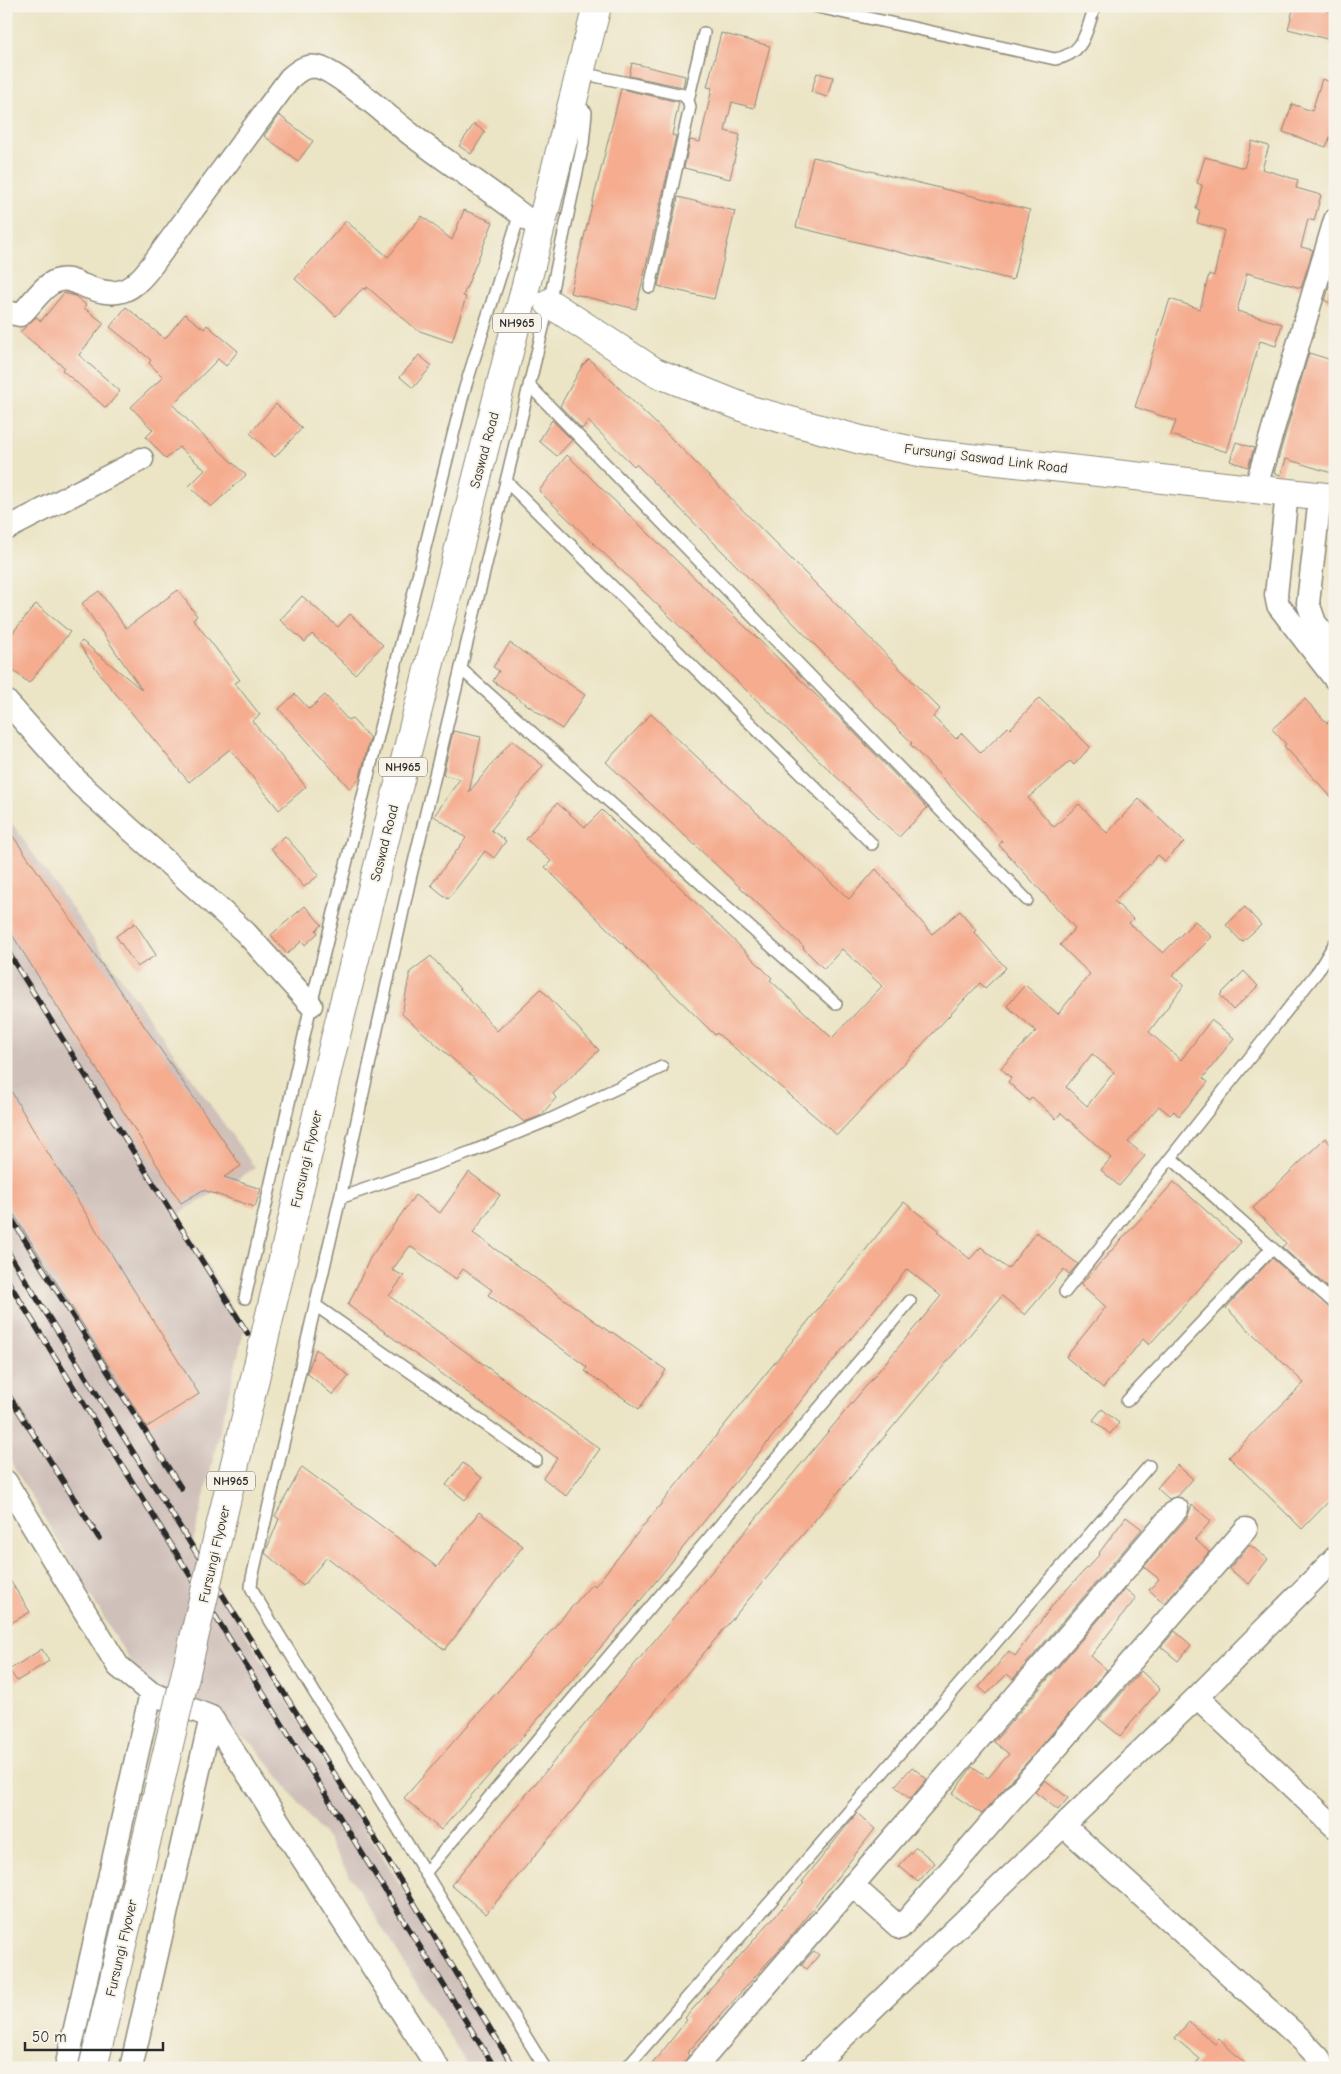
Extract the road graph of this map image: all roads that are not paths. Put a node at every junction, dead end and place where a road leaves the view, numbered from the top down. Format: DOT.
graph roads {
  1 [pos="597,6"];
  2 [pos="813,6"];
  3 [pos="1095,6"];
  4 [pos="704,33"];
  5 [pos="581,72"];
  6 [pos="688,100"];
  7 [pos="574,101"];
  8 [pos="530,221"];
  9 [pos="1333,231"];
  10 [pos="650,287"];
  11 [pos="549,303"];
  12 [pos="6,312"];
  13 [pos="529,385"];
  14 [pos="142,459"];
  15 [pos="506,481"];
  16 [pos="1255,490"];
  17 [pos="1287,493"];
  18 [pos="1328,497"];
  19 [pos="6,529"];
  20 [pos="1335,647"];
  21 [pos="461,668"];
  22 [pos="1335,678"];
  23 [pos="6,701"];
  24 [pos="872,844"];
  25 [pos="371,894"];
  26 [pos="1027,900"];
  27 [pos="1335,943"];
  28 [pos="836,1004"];
  29 [pos="311,1005"];
  30 [pos="662,1067"];
  31 [pos="1171,1158"];
  32 [pos="340,1198"];
  33 [pos="1272,1248"];
  34 [pos="1065,1292"];
  35 [pos="245,1298"];
  36 [pos="910,1301"];
  37 [pos="1335,1304"];
  38 [pos="315,1305"];
  39 [pos="1127,1401"];
  40 [pos="536,1460"];
  41 [pos="1149,1466"];
  42 [pos="6,1482"];
  43 [pos="1177,1509"];
  44 [pos="1246,1529"];
  45 [pos="1335,1558"];
  46 [pos="151,1693"];
  47 [pos="1197,1697"];
  48 [pos="211,1717"];
  49 [pos="1063,1825"];
  50 [pos="1335,1827"];
  51 [pos="425,1873"];
  52 [pos="852,1885"];
  53 [pos="66,2068"];
  54 [pos="93,2068"];
  55 [pos="131,2068"];
  56 [pos="438,2068"];
  57 [pos="545,2068"];
  58 [pos="626,2068"];
  59 [pos="695,2068"];
  60 [pos="811,2068"];
  61 [pos="1325,2068"];
  1 -- 5 [label="main road, Saswad Road / NH965"];
  2 -- 3 [label="lane"];
  4 -- 6 [label="lane"];
  5 -- 6 [label="lane"];
  5 -- 7 [label="main road, Saswad Road / NH965"];
  6 -- 10 [label="lane"];
  7 -- 8 [label="main road, Saswad Road / NH965"];
  7 -- 11 [label="lane"];
  8 -- 12 [label="street"];
  8 -- 25 [label="main road, Saswad Road / NH965"];
  8 -- 29 [label="lane"];
  9 -- 16 [label="street"];
  11 -- 13 [label="lane"];
  11 -- 16 [label="main road, Fursungi Saswad Link Road"];
  13 -- 15 [label="lane"];
  13 -- 26 [label="lane"];
  14 -- 19 [label="street"];
  15 -- 21 [label="lane"];
  15 -- 24 [label="lane"];
  16 -- 17 [label="main road, Fursungi Saswad Link Road"];
  17 -- 18 [label="main road, Fursungi Saswad Link Road"];
  17 -- 22 [label="street"];
  18 -- 20 [label="street"];
  21 -- 28 [label="lane"];
  21 -- 32 [label="lane"];
  23 -- 29 [label="street"];
  25 -- 54 [label="main road, Fursungi Flyover / NH965, bridge"];
  27 -- 31 [label="lane"];
  29 -- 35 [label="lane"];
  30 -- 32 [label="lane"];
  31 -- 33 [label="lane"];
  31 -- 34 [label="lane"];
  32 -- 38 [label="lane"];
  33 -- 37 [label="lane"];
  33 -- 39 [label="lane"];
  36 -- 51 [label="lane"];
  38 -- 40 [label="lane"];
  38 -- 51 [label="lane"];
  41 -- 58 [label="lane"];
  42 -- 46 [label="street"];
  43 -- 52 [label="street"];
  44 -- 52 [label="street"];
  45 -- 47 [label="street"];
  46 -- 48 [label="street"];
  46 -- 53 [label="street"];
  47 -- 49 [label="street"];
  47 -- 50 [label="street"];
  48 -- 55 [label="street"];
  48 -- 56 [label="street"];
  49 -- 60 [label="street"];
  49 -- 61 [label="street"];
  51 -- 57 [label="lane"];
  52 -- 59 [label="street"];
}
